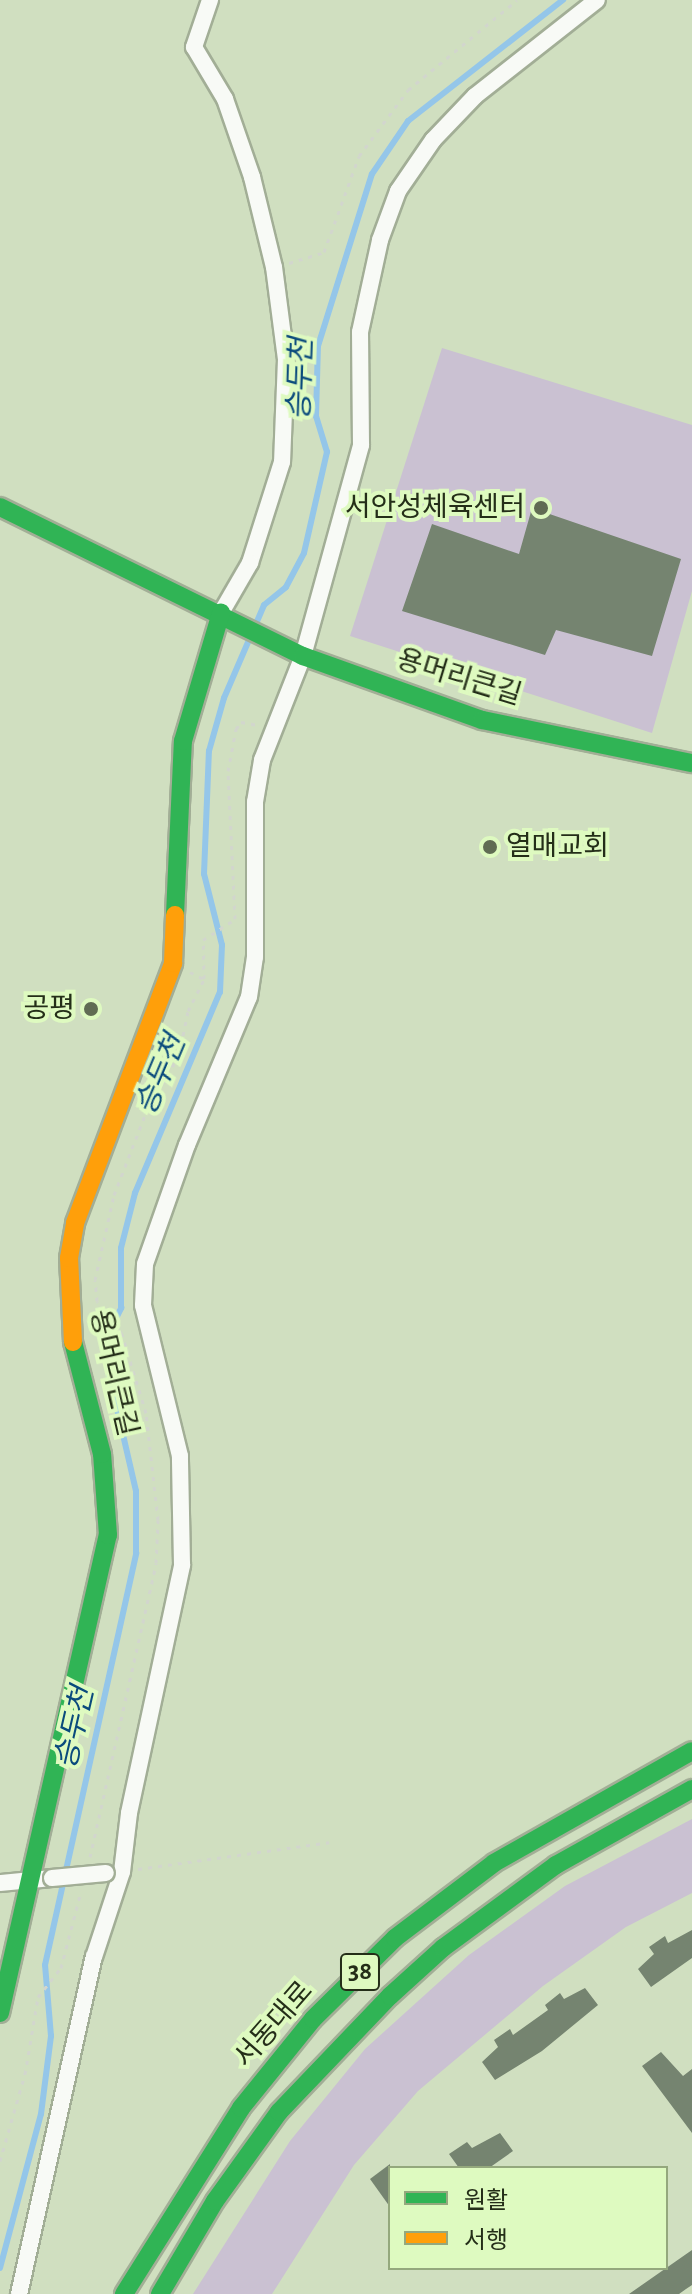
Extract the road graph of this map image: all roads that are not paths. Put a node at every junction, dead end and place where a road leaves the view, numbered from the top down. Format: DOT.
graph roads {
  1 [pos="210,0"];
  2 [pos="597,0"];
  3 [pos="0,507"];
  4 [pos="221,613"];
  5 [pos="297,654"];
  6 [pos="692,763"];
  7 [pos="692,1751"];
  8 [pos="692,1789"];
  9 [pos="114,1872"];
  10 [pos="30,1880"];
  11 [pos="0,1883"];
  12 [pos="0,2013"];
  13 [pos="19,2294"];
  14 [pos="124,2294"];
  15 [pos="160,2294"];
  1 -- 4 [label="street"];
  2 -- 5 [label="street"];
  3 -- 4 [label="street, 용머리큰길"];
  4 -- 5 [label="street, 용머리큰길"];
  4 -- 10 [label="street, 용머리큰길"];
  5 -- 6 [label="street, 용머리큰길"];
  5 -- 9 [label="street"];
  7 -- 14 [label="street, 서동대로 / 38"];
  8 -- 15 [label="street, 38"];
  9 -- 10 [label="street, bridge"];
  9 -- 13 [label="street"];
  10 -- 11 [label="street"];
  10 -- 12 [label="street, 용머리큰길"];
}
